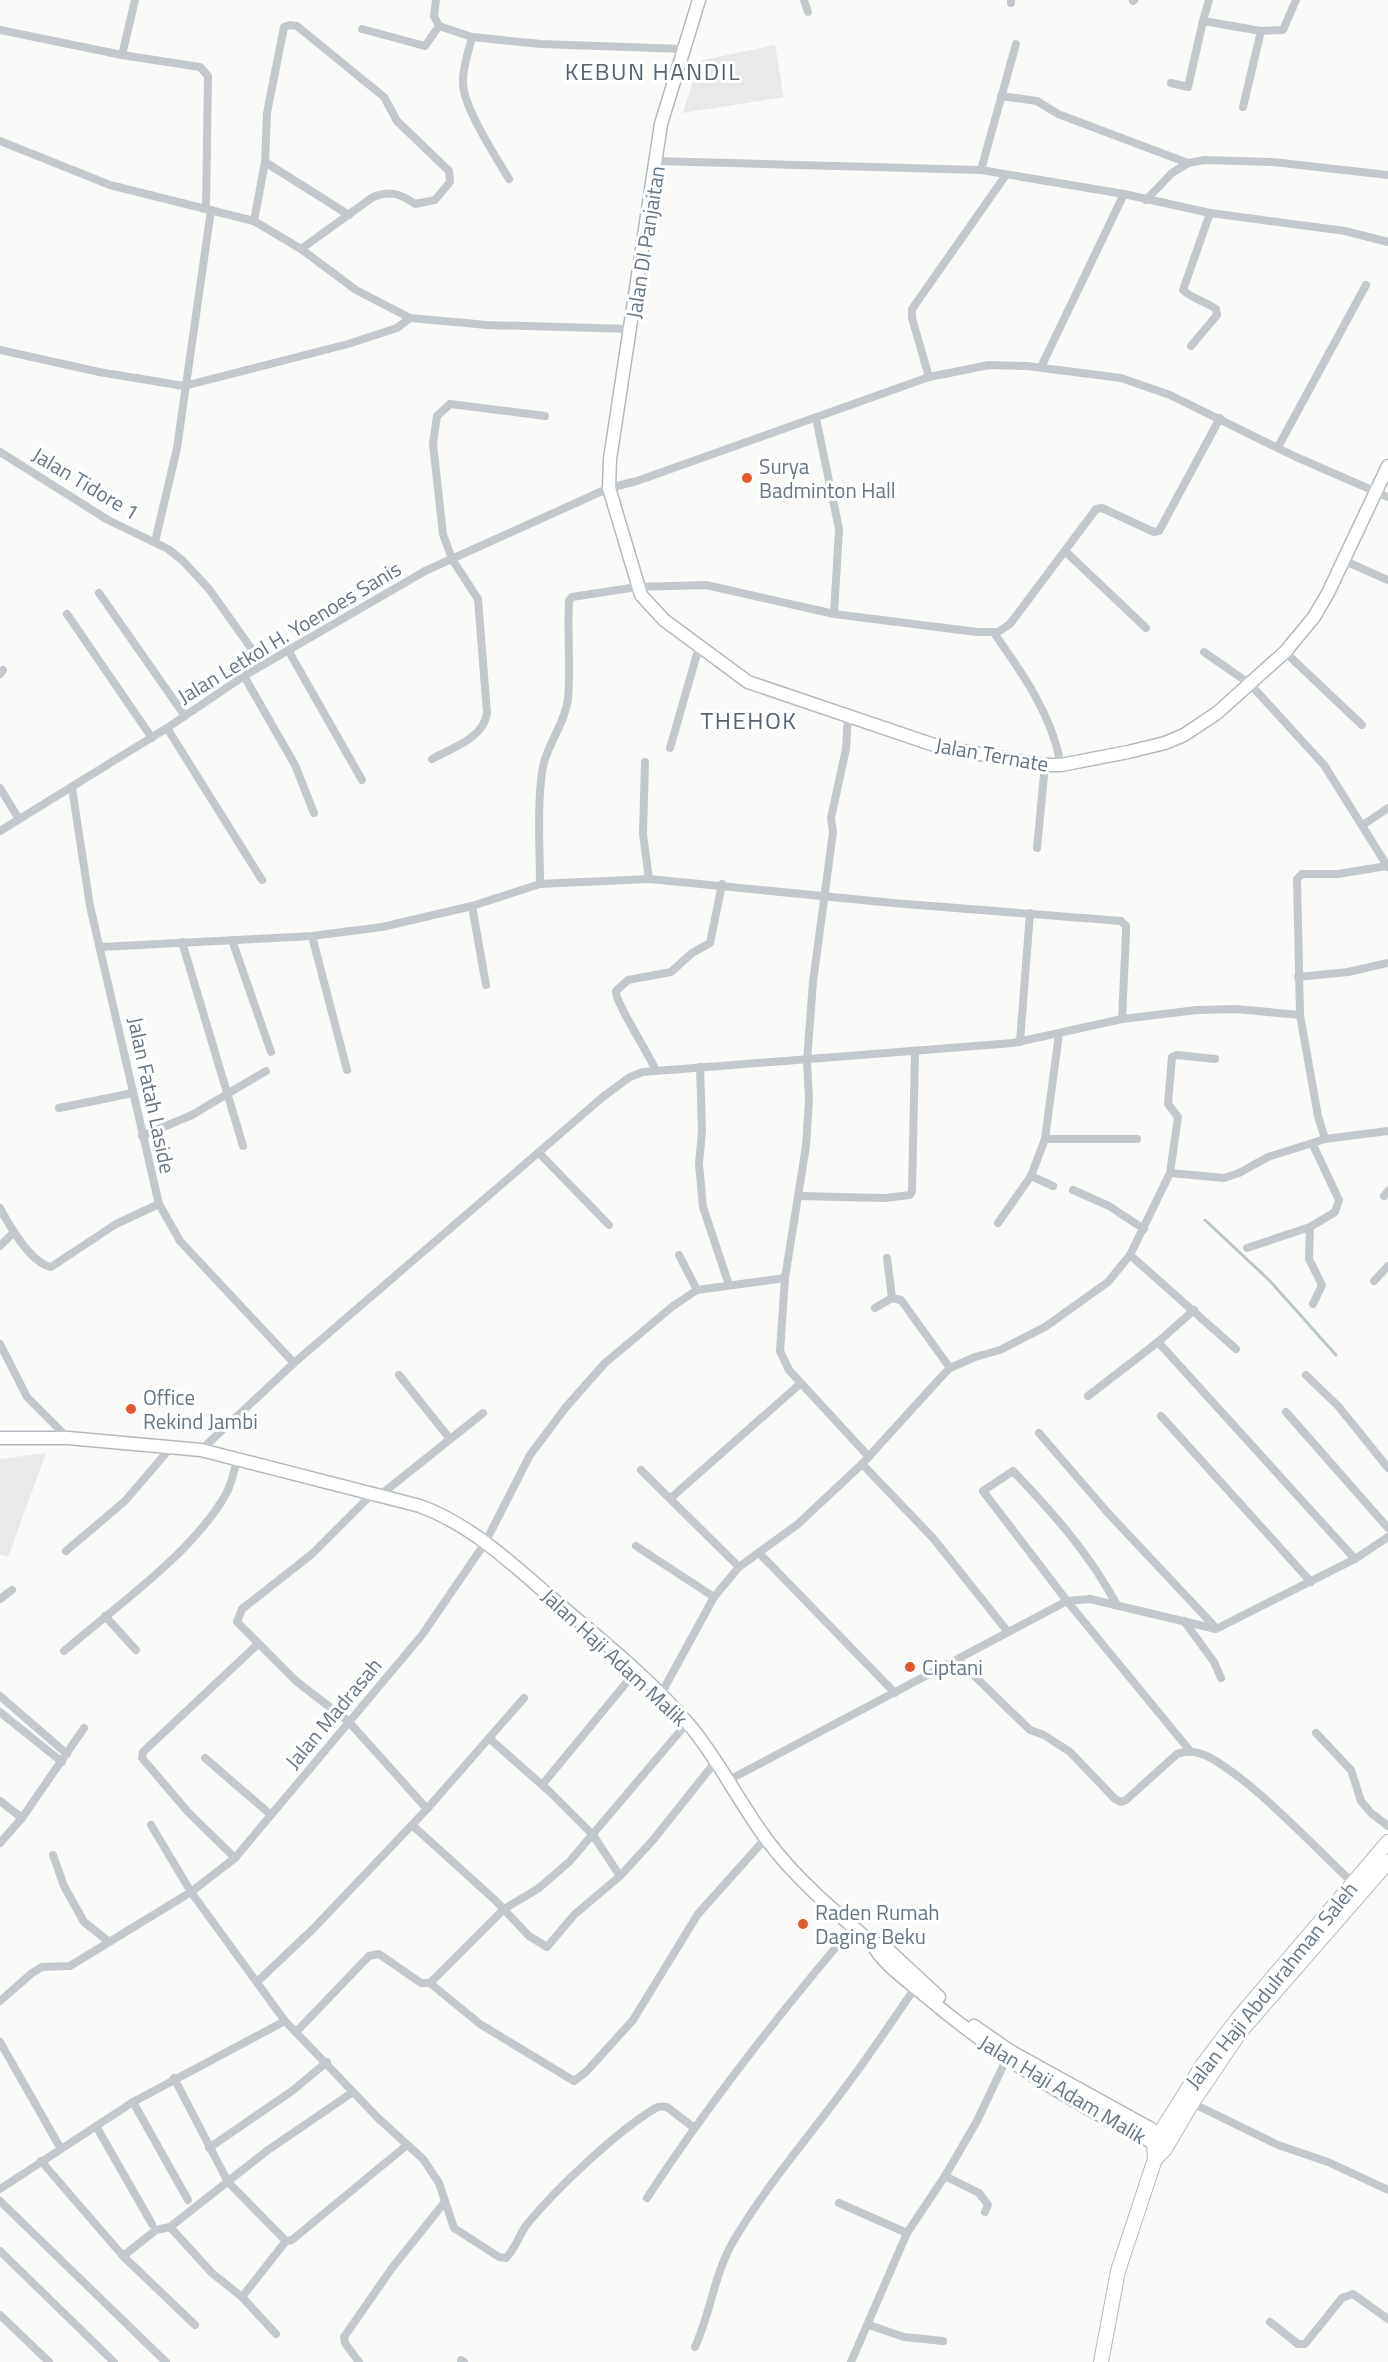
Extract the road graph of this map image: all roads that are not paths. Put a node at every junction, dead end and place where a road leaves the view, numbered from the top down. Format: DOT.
graph roads {
  1 [pos="135,0"];
  2 [pos="436,0"];
  3 [pos="699,0"];
  4 [pos="804,0"];
  5 [pos="1209,0"];
  6 [pos="1296,0"];
  7 [pos="808,12"];
  8 [pos="1203,21"];
  9 [pos="439,26"];
  10 [pos="362,29"];
  11 [pos="0,30"];
  12 [pos="1261,31"];
  13 [pos="471,37"];
  14 [pos="1016,44"];
  15 [pos="683,48"];
  16 [pos="122,55"];
  17 [pos="1171,83"];
  18 [pos="1001,96"];
  19 [pos="1242,107"];
  20 [pos="0,141"];
  21 [pos="657,161"];
  22 [pos="265,162"];
  23 [pos="1188,163"];
  24 [pos="981,170"];
  25 [pos="1006,175"];
  26 [pos="1388,175"];
  27 [pos="509,179"];
  28 [pos="1124,194"];
  29 [pos="1146,200"];
  30 [pos="208,209"];
  31 [pos="1210,213"];
  32 [pos="349,215"];
  33 [pos="254,221"];
  34 [pos="1388,242"];
  35 [pos="301,249"];
  36 [pos="1366,285"];
  37 [pos="410,318"];
  38 [pos="631,329"];
  39 [pos="1191,346"];
  40 [pos="0,350"];
  41 [pos="1041,367"];
  42 [pos="929,377"];
  43 [pos="184,386"];
  44 [pos="545,416"];
  45 [pos="816,417"];
  46 [pos="1220,418"];
  47 [pos="1278,447"];
  48 [pos="0,452"];
  49 [pos="1388,466"];
  50 [pos="609,488"];
  51 [pos="1376,491"];
  52 [pos="1388,498"];
  53 [pos="155,542"];
  54 [pos="1065,551"];
  55 [pos="452,560"];
  56 [pos="1345,561"];
  57 [pos="1388,580"];
  58 [pos="637,587"];
  59 [pos="99,593"];
  60 [pos="67,614"];
  61 [pos="834,614"];
  62 [pos="1146,628"];
  63 [pos="994,633"];
  64 [pos="699,647"];
  65 [pos="288,650"];
  66 [pos="1204,652"];
  67 [pos="1285,652"];
  68 [pos="263,665"];
  69 [pos="244,676"];
  70 [pos="1250,684"];
  71 [pos="848,715"];
  72 [pos="185,716"];
  73 [pos="1362,725"];
  74 [pos="167,728"];
  75 [pos="152,738"];
  76 [pos="670,748"];
  77 [pos="432,759"];
  78 [pos="645,762"];
  79 [pos="1045,765"];
  80 [pos="1061,765"];
  81 [pos="362,780"];
  82 [pos="0,788"];
  83 [pos="72,788"];
  84 [pos="1388,808"];
  85 [pos="314,813"];
  86 [pos="20,819"];
  87 [pos="1363,825"];
  88 [pos="0,831"];
  89 [pos="1036,848"];
  90 [pos="1388,866"];
  91 [pos="649,879"];
  92 [pos="262,880"];
  93 [pos="540,884"];
  94 [pos="722,884"];
  95 [pos="823,895"];
  96 [pos="472,906"];
  97 [pos="1030,913"];
  98 [pos="312,936"];
  99 [pos="232,940"];
  100 [pos="182,942"];
  101 [pos="101,947"];
  102 [pos="1388,963"];
  103 [pos="1298,977"];
  104 [pos="486,985"];
  105 [pos="1300,1015"];
  106 [pos="1122,1018"];
  107 [pos="1059,1034"];
  108 [pos="1020,1042"];
  109 [pos="915,1051"];
  110 [pos="271,1052"];
  111 [pos="1215,1059"];
  112 [pos="807,1061"];
  113 [pos="700,1067"];
  114 [pos="347,1070"];
  115 [pos="266,1071"];
  116 [pos="656,1071"];
  117 [pos="133,1093"];
  118 [pos="227,1096"];
  119 [pos="59,1108"];
  120 [pos="1388,1131"];
  121 [pos="141,1136"];
  122 [pos="1045,1139"];
  123 [pos="1137,1139"];
  124 [pos="1325,1139"];
  125 [pos="1313,1144"];
  126 [pos="243,1146"];
  127 [pos="539,1153"];
  128 [pos="1170,1173"];
  129 [pos="1031,1176"];
  130 [pos="1053,1186"];
  131 [pos="1073,1190"];
  132 [pos="799,1196"];
  133 [pos="159,1204"];
  134 [pos="0,1208"];
  135 [pos="998,1224"];
  136 [pos="609,1225"];
  137 [pos="1310,1227"];
  138 [pos="1144,1229"];
  139 [pos="14,1233"];
  140 [pos="0,1245"];
  141 [pos="1247,1248"];
  142 [pos="679,1255"];
  143 [pos="1130,1255"];
  144 [pos="887,1258"];
  145 [pos="1388,1266"];
  146 [pos="785,1278"];
  147 [pos="1374,1281"];
  148 [pos="729,1285"];
  149 [pos="697,1290"];
  150 [pos="892,1298"];
  151 [pos="1313,1304"];
  152 [pos="875,1308"];
  153 [pos="1194,1310"];
  154 [pos="1158,1342"];
  155 [pos="0,1344"];
  156 [pos="1236,1349"];
  157 [pos="294,1363"];
  158 [pos="950,1368"];
  159 [pos="399,1375"];
  160 [pos="1306,1375"];
  161 [pos="801,1383"];
  162 [pos="1088,1396"];
  163 [pos="1286,1412"];
  164 [pos="483,1413"];
  165 [pos="1161,1416"];
  166 [pos="1039,1433"];
  167 [pos="0,1438"];
  168 [pos="68,1438"];
  169 [pos="450,1439"];
  170 [pos="172,1446"];
  171 [pos="201,1450"];
  172 [pos="237,1459"];
  173 [pos="866,1460"];
  174 [pos="1388,1468"];
  175 [pos="641,1470"];
  176 [pos="376,1495"];
  177 [pos="672,1497"];
  178 [pos="1388,1528"];
  179 [pos="1388,1537"];
  180 [pos="485,1543"];
  181 [pos="636,1546"];
  182 [pos="66,1551"];
  183 [pos="759,1553"];
  184 [pos="1355,1560"];
  185 [pos="739,1567"];
  186 [pos="1311,1582"];
  187 [pos="12,1590"];
  188 [pos="714,1597"];
  189 [pos="0,1599"];
  190 [pos="1067,1602"];
  191 [pos="1117,1605"];
  192 [pos="105,1616"];
  193 [pos="1184,1621"];
  194 [pos="1216,1629"];
  195 [pos="1008,1632"];
  196 [pos="258,1644"];
  197 [pos="136,1650"];
  198 [pos="64,1651"];
  199 [pos="958,1660"];
  200 [pos="636,1671"];
  201 [pos="1221,1678"];
  202 [pos="895,1693"];
  203 [pos="661,1694"];
  204 [pos="0,1696"];
  205 [pos="524,1698"];
  206 [pos="10,1706"];
  207 [pos="1,1714"];
  208 [pos="349,1722"];
  209 [pos="687,1723"];
  210 [pos="84,1728"];
  211 [pos="1316,1733"];
  212 [pos="490,1739"];
  213 [pos="1191,1752"];
  214 [pos="67,1754"];
  215 [pos="205,1758"];
  216 [pos="716,1761"];
  217 [pos="62,1762"];
  218 [pos="727,1781"];
  219 [pos="542,1785"];
  220 [pos="0,1801"];
  221 [pos="427,1809"];
  222 [pos="271,1815"];
  223 [pos="22,1818"];
  224 [pos="151,1825"];
  225 [pos="412,1825"];
  226 [pos="1388,1826"];
  227 [pos="593,1835"];
  228 [pos="766,1838"];
  229 [pos="1388,1842"];
  230 [pos="0,1843"];
  231 [pos="53,1855"];
  232 [pos="235,1858"];
  233 [pos="1388,1862"];
  234 [pos="620,1876"];
  235 [pos="1353,1883"];
  236 [pos="191,1892"];
  237 [pos="504,1909"];
  238 [pos="853,1927"];
  239 [pos="108,1941"];
  240 [pos="872,1942"];
  241 [pos="257,1982"];
  242 [pos="430,1983"];
  243 [pos="915,1988"];
  244 [pos="0,2001"];
  245 [pos="285,2021"];
  246 [pos="296,2031"];
  247 [pos="0,2042"];
  248 [pos="1006,2060"];
  249 [pos="327,2062"];
  250 [pos="174,2078"];
  251 [pos="353,2092"];
  252 [pos="133,2102"];
  253 [pos="1192,2103"];
  254 [pos="96,2126"];
  255 [pos="693,2127"];
  256 [pos="1162,2141"];
  257 [pos="407,2145"];
  258 [pos="209,2148"];
  259 [pos="61,2149"];
  260 [pos="41,2161"];
  261 [pos="945,2176"];
  262 [pos="228,2182"];
  263 [pos="0,2189"];
  264 [pos="1388,2190"];
  265 [pos="647,2198"];
  266 [pos="188,2200"];
  267 [pos="0,2201"];
  268 [pos="444,2203"];
  269 [pos="839,2203"];
  270 [pos="985,2212"];
  271 [pos="152,2224"];
  272 [pos="170,2227"];
  273 [pos="907,2233"];
  274 [pos="286,2241"];
  275 [pos="0,2251"];
  276 [pos="123,2256"];
  277 [pos="242,2297"];
  278 [pos="0,2315"];
  279 [pos="1388,2319"];
  280 [pos="1270,2322"];
  281 [pos="195,2325"];
  282 [pos="869,2325"];
  283 [pos="276,2334"];
  284 [pos="943,2341"];
  285 [pos="695,2347"];
  286 [pos="49,2362"];
  287 [pos="114,2362"];
  288 [pos="166,2362"];
  289 [pos="359,2362"];
  290 [pos="851,2362"];
  291 [pos="1101,2362"];
  1 -- 16 [label="street"];
  2 -- 9 [label="street"];
  3 -- 15 [label="main road, Jalan DI Panjaitan"];
  4 -- 7 [label="street"];
  5 -- 8 [label="street"];
  6 -- 12 [label="street"];
  8 -- 12 [label="street"];
  8 -- 17 [label="street"];
  9 -- 10 [label="street"];
  9 -- 13 [label="street"];
  11 -- 16 [label="street"];
  12 -- 19 [label="street"];
  13 -- 15 [label="street"];
  13 -- 27 [label="street"];
  14 -- 18 [label="street"];
  15 -- 21 [label="main road, Jalan DI Panjaitan"];
  16 -- 30 [label="street"];
  18 -- 23 [label="street"];
  18 -- 24 [label="street"];
  20 -- 30 [label="street"];
  21 -- 24 [label="street"];
  21 -- 38 [label="main road, Jalan DI Panjaitan"];
  22 -- 32 [label="street"];
  22 -- 32 [label="street"];
  22 -- 33 [label="street"];
  23 -- 26 [label="street"];
  23 -- 29 [label="street"];
  24 -- 25 [label="street"];
  25 -- 28 [label="street"];
  25 -- 42 [label="street"];
  28 -- 29 [label="street"];
  28 -- 41 [label="street"];
  29 -- 31 [label="street"];
  30 -- 33 [label="street"];
  30 -- 43 [label="street"];
  31 -- 34 [label="street"];
  31 -- 39 [label="street"];
  32 -- 35 [label="street"];
  33 -- 35 [label="street"];
  35 -- 37 [label="street"];
  36 -- 47 [label="street"];
  37 -- 38 [label="street"];
  37 -- 43 [label="street"];
  38 -- 50 [label="main road, Jalan DI Panjaitan"];
  40 -- 43 [label="street"];
  41 -- 42 [label="street, Jalan Letkol H. Yoenoes Sanis"];
  41 -- 46 [label="street, Jalan Letkol H. Yoenoes Sanis"];
  42 -- 45 [label="street, Jalan Letkol H. Yoenoes Sanis"];
  43 -- 53 [label="street"];
  44 -- 55 [label="street"];
  45 -- 50 [label="street, Jalan Letkol H. Yoenoes Sanis"];
  45 -- 61 [label="street"];
  46 -- 47 [label="street, Jalan Letkol H. Yoenoes Sanis"];
  46 -- 54 [label="street"];
  47 -- 51 [label="street, Jalan Letkol H. Yoenoes Sanis"];
  48 -- 53 [label="street, Jalan Tidore 1"];
  49 -- 51 [label="main road, Jalan Ternate"];
  50 -- 55 [label="street, Jalan Letkol H. Yoenoes Sanis"];
  50 -- 58 [label="main road, Jalan Ternate"];
  51 -- 52 [label="street, Jalan Letkol H. Yoenoes Sanis"];
  51 -- 56 [label="main road, Jalan Ternate"];
  53 -- 68 [label="street, Jalan Tidore 1"];
  54 -- 62 [label="street"];
  54 -- 63 [label="street"];
  55 -- 65 [label="street, Jalan Letkol H. Yoenoes Sanis"];
  55 -- 77 [label="street"];
  56 -- 57 [label="street"];
  56 -- 67 [label="main road, Jalan Ternate"];
  58 -- 61 [label="street"];
  58 -- 64 [label="main road, Jalan Ternate"];
  58 -- 93 [label="street"];
  59 -- 72 [label="street"];
  60 -- 75 [label="street"];
  61 -- 63 [label="street"];
  63 -- 80 [label="street"];
  64 -- 71 [label="main road, Jalan Ternate"];
  64 -- 76 [label="street"];
  65 -- 68 [label="street, Jalan Letkol H. Yoenoes Sanis"];
  65 -- 81 [label="street"];
  66 -- 70 [label="street"];
  67 -- 70 [label="main road, Jalan Ternate"];
  67 -- 73 [label="street"];
  68 -- 69 [label="street, Jalan Letkol H. Yoenoes Sanis"];
  69 -- 72 [label="street, Jalan Letkol H. Yoenoes Sanis"];
  69 -- 85 [label="street"];
  70 -- 80 [label="main road, Jalan Ternate"];
  70 -- 87 [label="street"];
  71 -- 79 [label="main road, Jalan Ternate"];
  71 -- 95 [label="street"];
  72 -- 74 [label="street, Jalan Letkol H. Yoenoes Sanis"];
  74 -- 75 [label="street, Jalan Letkol H. Yoenoes Sanis"];
  74 -- 92 [label="street"];
  75 -- 83 [label="street, Jalan Letkol H. Yoenoes Sanis"];
  78 -- 91 [label="street"];
  79 -- 80 [label="main road, Jalan Ternate"];
  79 -- 89 [label="street"];
  82 -- 86 [label="street"];
  83 -- 86 [label="street, Jalan Letkol H. Yoenoes Sanis"];
  83 -- 101 [label="street, Jalan Fatah Laside"];
  84 -- 87 [label="street"];
  86 -- 88 [label="street, Jalan Letkol H. Yoenoes Sanis"];
  87 -- 90 [label="street"];
  90 -- 103 [label="street"];
  91 -- 93 [label="street"];
  91 -- 94 [label="street"];
  93 -- 96 [label="street"];
  94 -- 95 [label="street"];
  94 -- 116 [label="street"];
  95 -- 97 [label="street"];
  95 -- 112 [label="street"];
  96 -- 98 [label="street"];
  96 -- 104 [label="street"];
  97 -- 106 [label="street"];
  97 -- 108 [label="street"];
  98 -- 99 [label="street"];
  98 -- 114 [label="street"];
  99 -- 100 [label="street"];
  99 -- 110 [label="street"];
  100 -- 101 [label="street"];
  100 -- 118 [label="street"];
  101 -- 117 [label="street, Jalan Fatah Laside"];
  102 -- 103 [label="street"];
  103 -- 105 [label="street"];
  105 -- 106 [label="street"];
  105 -- 124 [label="street"];
  106 -- 107 [label="street"];
  107 -- 108 [label="street"];
  107 -- 122 [label="street"];
  108 -- 109 [label="street"];
  109 -- 112 [label="street"];
  109 -- 132 [label="street"];
  111 -- 128 [label="street"];
  112 -- 113 [label="street"];
  112 -- 132 [label="street"];
  113 -- 116 [label="street"];
  113 -- 148 [label="street"];
  115 -- 118 [label="street"];
  116 -- 127 [label="street"];
  117 -- 119 [label="street"];
  117 -- 121 [label="street, Jalan Fatah Laside"];
  118 -- 121 [label="street"];
  118 -- 126 [label="street"];
  120 -- 124 [label="street"];
  121 -- 133 [label="street, Jalan Fatah Laside"];
  122 -- 123 [label="street"];
  122 -- 129 [label="street"];
  124 -- 125 [label="street"];
  125 -- 128 [label="street"];
  125 -- 137 [label="street"];
  127 -- 136 [label="street"];
  127 -- 157 [label="street"];
  128 -- 138 [label="street"];
  129 -- 130 [label="street"];
  129 -- 135 [label="street"];
  131 -- 138 [label="street"];
  132 -- 146 [label="street"];
  133 -- 139 [label="street"];
  133 -- 157 [label="street, Jalan Fatah Laside"];
  134 -- 139 [label="street"];
  137 -- 141 [label="street"];
  137 -- 151 [label="street"];
  138 -- 143 [label="street"];
  139 -- 140 [label="street"];
  142 -- 149 [label="street"];
  143 -- 153 [label="street"];
  143 -- 158 [label="street"];
  144 -- 150 [label="street"];
  145 -- 147 [label="street"];
  146 -- 148 [label="street"];
  146 -- 161 [label="street"];
  148 -- 149 [label="street"];
  149 -- 180 [label="street, Jalan Madrasah"];
  150 -- 152 [label="street"];
  150 -- 158 [label="street"];
  153 -- 154 [label="street"];
  153 -- 156 [label="street"];
  154 -- 162 [label="street"];
  154 -- 184 [label="street"];
  155 -- 168 [label="street"];
  157 -- 171 [label="street"];
  158 -- 173 [label="street"];
  159 -- 169 [label="street"];
  160 -- 174 [label="street"];
  161 -- 173 [label="street"];
  161 -- 177 [label="street"];
  163 -- 178 [label="street"];
  164 -- 169 [label="street"];
  165 -- 186 [label="street"];
  166 -- 194 [label="street"];
  167 -- 168 [label="main road, Jalan Haji Adam Malik"];
  168 -- 170 [label="main road, Jalan Haji Adam Malik"];
  169 -- 176 [label="street"];
  170 -- 171 [label="main road, Jalan Haji Adam Malik"];
  170 -- 182 [label="street"];
  171 -- 172 [label="main road, Jalan Haji Adam Malik"];
  172 -- 176 [label="main road, Jalan Haji Adam Malik"];
  172 -- 192 [label="street"];
  173 -- 183 [label="street"];
  173 -- 195 [label="street"];
  175 -- 177 [label="street"];
  176 -- 180 [label="main road, Jalan Haji Adam Malik"];
  176 -- 196 [label="street"];
  177 -- 185 [label="street"];
  179 -- 184 [label="street"];
  180 -- 200 [label="main road, Jalan Haji Adam Malik"];
  180 -- 208 [label="street, Jalan Madrasah"];
  181 -- 188 [label="street"];
  183 -- 185 [label="street"];
  183 -- 202 [label="street"];
  184 -- 186 [label="street"];
  185 -- 188 [label="street"];
  186 -- 194 [label="street"];
  187 -- 189 [label="street"];
  188 -- 203 [label="street"];
  190 -- 191 [label="street"];
  190 -- 191 [label="street"];
  190 -- 195 [label="street"];
  190 -- 213 [label="street"];
  191 -- 193 [label="street"];
  192 -- 197 [label="street"];
  192 -- 198 [label="street"];
  193 -- 194 [label="street"];
  193 -- 201 [label="street"];
  195 -- 199 [label="street"];
  196 -- 208 [label="street"];
  196 -- 232 [label="street"];
  199 -- 202 [label="street"];
  199 -- 213 [label="street"];
  200 -- 203 [label="main road, Jalan Haji Adam Malik"];
  200 -- 219 [label="street"];
  202 -- 218 [label="street"];
  203 -- 209 [label="main road, Jalan Haji Adam Malik"];
  204 -- 206 [label="street"];
  205 -- 212 [label="street"];
  206 -- 207 [label="street"];
  206 -- 214 [label="street"];
  207 -- 217 [label="street"];
  208 -- 221 [label="street"];
  208 -- 222 [label="street, Jalan Madrasah"];
  209 -- 216 [label="main road, Jalan Haji Adam Malik"];
  209 -- 227 [label="street"];
  210 -- 214 [label="street"];
  211 -- 226 [label="street"];
  212 -- 219 [label="street"];
  212 -- 221 [label="street"];
  213 -- 235 [label="street"];
  214 -- 217 [label="street"];
  215 -- 222 [label="street"];
  216 -- 218 [label="main road, Jalan Haji Adam Malik"];
  216 -- 234 [label="street"];
  217 -- 223 [label="street"];
  218 -- 228 [label="main road, Jalan Haji Adam Malik"];
  219 -- 227 [label="street"];
  220 -- 223 [label="street"];
  221 -- 225 [label="street"];
  222 -- 232 [label="street, Jalan Madrasah"];
  223 -- 230 [label="street"];
  224 -- 236 [label="street"];
  225 -- 237 [label="street"];
  225 -- 241 [label="street"];
  227 -- 234 [label="street"];
  227 -- 237 [label="street"];
  228 -- 238 [label="main road, Jalan Haji Adam Malik"];
  228 -- 242 [label="street"];
  229 -- 235 [label="main road, Jalan Haji Abdulrahman Saleh"];
  231 -- 239 [label="street"];
  232 -- 236 [label="street, Jalan Madrasah"];
  233 -- 253 [label="main road, Jalan Haji Abdulrahman Saleh"];
  234 -- 237 [label="street"];
  235 -- 256 [label="main road, Jalan Haji Abdulrahman Saleh"];
  236 -- 239 [label="street, Jalan Madrasah"];
  236 -- 241 [label="street"];
  237 -- 242 [label="street"];
  238 -- 240 [label="main road, Jalan Haji Adam Malik"];
  238 -- 255 [label="street"];
  239 -- 244 [label="street, Jalan Madrasah"];
  240 -- 243 [label="main road, Jalan Haji Adam Malik"];
  240 -- 256 [label="main road"];
  241 -- 245 [label="street"];
  242 -- 246 [label="street"];
  243 -- 248 [label="main road, Jalan Haji Adam Malik"];
  243 -- 285 [label="street"];
  245 -- 246 [label="street"];
  245 -- 250 [label="street"];
  246 -- 249 [label="street"];
  247 -- 259 [label="street"];
  248 -- 256 [label="main road, Jalan Haji Adam Malik"];
  248 -- 261 [label="street"];
  249 -- 251 [label="street"];
  249 -- 258 [label="street"];
  250 -- 252 [label="street"];
  250 -- 258 [label="street"];
  251 -- 257 [label="street"];
  251 -- 262 [label="street"];
  252 -- 254 [label="street"];
  252 -- 266 [label="street"];
  253 -- 256 [label="main road, Jalan Haji Abdulrahman Saleh"];
  253 -- 264 [label="street"];
  254 -- 259 [label="street"];
  254 -- 271 [label="street"];
  255 -- 265 [label="street"];
  255 -- 268 [label="street"];
  256 -- 291 [label="main road"];
  257 -- 268 [label="street"];
  257 -- 274 [label="street"];
  258 -- 262 [label="street"];
  259 -- 260 [label="street"];
  260 -- 263 [label="street"];
  260 -- 276 [label="street"];
  261 -- 270 [label="street"];
  261 -- 273 [label="street"];
  262 -- 272 [label="street"];
  262 -- 274 [label="street"];
  267 -- 288 [label="street"];
  268 -- 289 [label="street"];
  269 -- 273 [label="street"];
  272 -- 276 [label="street"];
  272 -- 277 [label="street"];
  273 -- 282 [label="street"];
  274 -- 277 [label="street"];
  275 -- 287 [label="street"];
  276 -- 281 [label="street"];
  277 -- 283 [label="street"];
  278 -- 286 [label="street"];
  279 -- 280 [label="street"];
  282 -- 284 [label="street"];
  282 -- 290 [label="street"];
}
